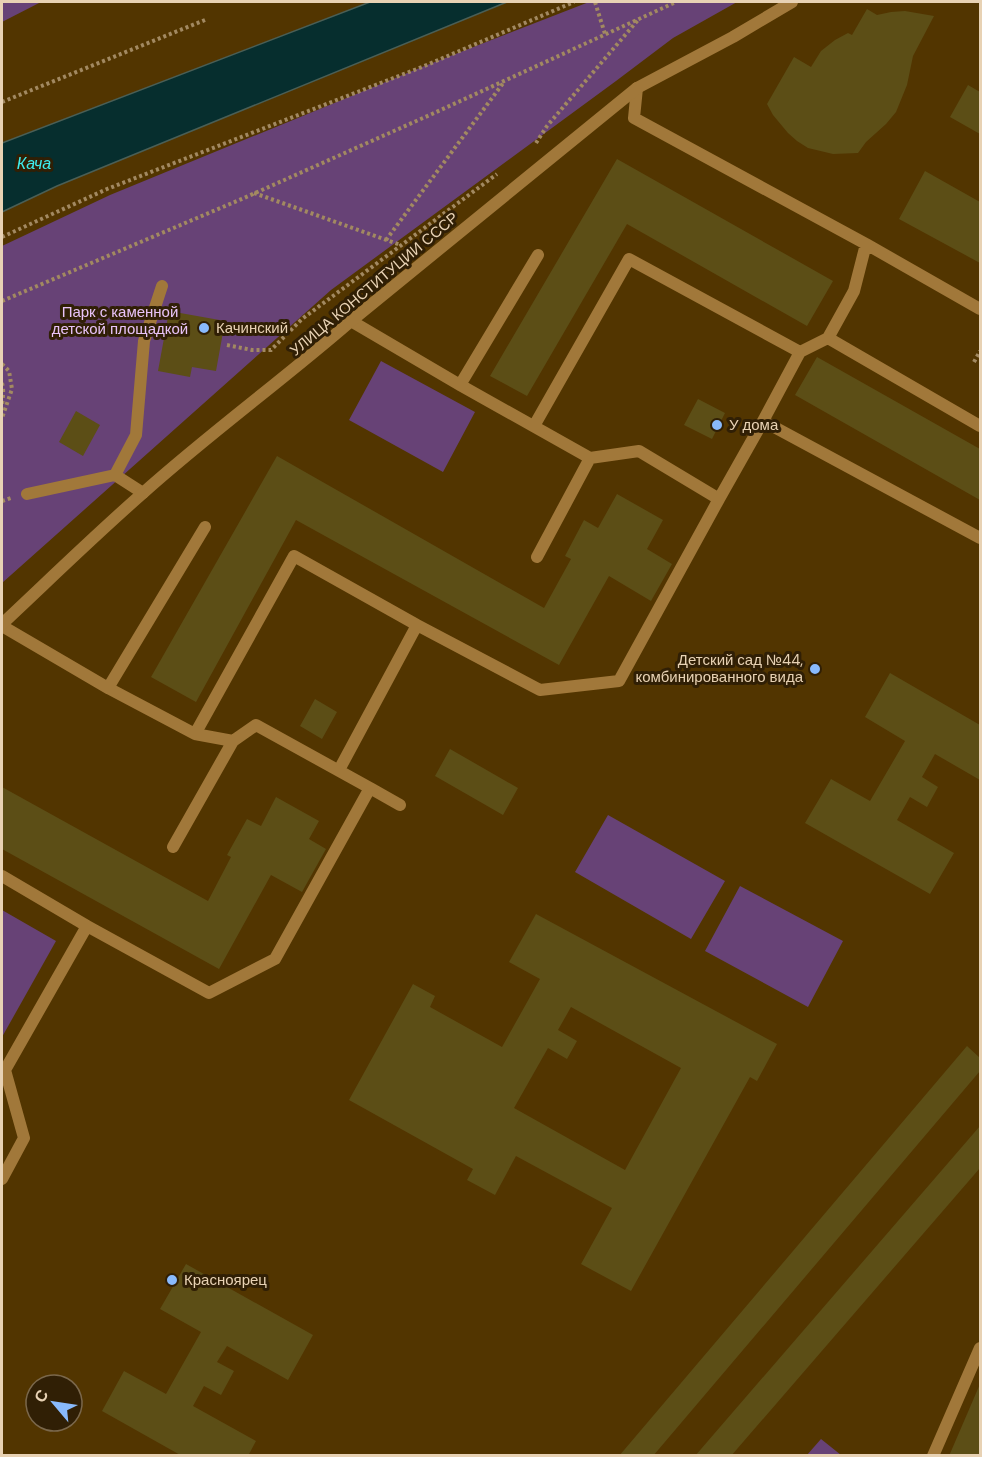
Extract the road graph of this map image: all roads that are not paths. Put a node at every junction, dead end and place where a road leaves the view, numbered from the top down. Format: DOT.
graph roads {
  1 [pos="792,2"];
  2 [pos="637,88"];
  3 [pos="866,244"];
  4 [pos="538,255"];
  5 [pos="162,286"];
  6 [pos="981,309"];
  7 [pos="351,321"];
  8 [pos="828,338"];
  9 [pos="800,352"];
  10 [pos="460,385"];
  11 [pos="764,421"];
  12 [pos="534,426"];
  13 [pos="981,426"];
  14 [pos="590,458"];
  15 [pos="116,475"];
  16 [pos="143,493"];
  17 [pos="27,494"];
  18 [pos="719,499"];
  19 [pos="205,527"];
  20 [pos="981,538"];
  21 [pos="537,557"];
  22 [pos="2,625"];
  23 [pos="417,625"];
  24 [pos="108,688"];
  25 [pos="195,734"];
  26 [pos="232,741"];
  27 [pos="339,770"];
  28 [pos="370,788"];
  29 [pos="400,805"];
  30 [pos="173,848"];
  31 [pos="2,876"];
  32 [pos="87,926"];
  33 [pos="3,1070"];
  34 [pos="2,1179"];
  35 [pos="981,1348"];
  36 [pos="933,1455"];
  1 -- 2 [label="street, УЛИЦА КОНСТИТУЦИИ СССР"];
  2 -- 3 [label="street"];
  2 -- 7 [label="street, УЛИЦА КОНСТИТУЦИИ СССР"];
  3 -- 6 [label="street"];
  3 -- 8 [label="street"];
  4 -- 10 [label="street"];
  5 -- 15 [label="street"];
  7 -- 10 [label="street"];
  7 -- 16 [label="street, УЛИЦА КОНСТИТУЦИИ СССР"];
  8 -- 9 [label="street"];
  8 -- 13 [label="street"];
  9 -- 11 [label="street"];
  9 -- 12 [label="street"];
  10 -- 12 [label="street"];
  11 -- 18 [label="street"];
  11 -- 20 [label="street"];
  12 -- 14 [label="street"];
  14 -- 18 [label="street"];
  14 -- 21 [label="street"];
  15 -- 16 [label="street"];
  15 -- 17 [label="street"];
  16 -- 22 [label="street, УЛИЦА КОНСТИТУЦИИ СССР"];
  18 -- 23 [label="street"];
  19 -- 24 [label="street"];
  22 -- 24 [label="street"];
  23 -- 25 [label="street"];
  23 -- 27 [label="street"];
  24 -- 25 [label="street"];
  25 -- 26 [label="street"];
  26 -- 27 [label="street"];
  26 -- 30 [label="street"];
  27 -- 28 [label="street"];
  28 -- 29 [label="street"];
  28 -- 32 [label="street"];
  31 -- 32 [label="street"];
  32 -- 33 [label="street"];
  33 -- 34 [label="street"];
  35 -- 36 [label="street"];
}
